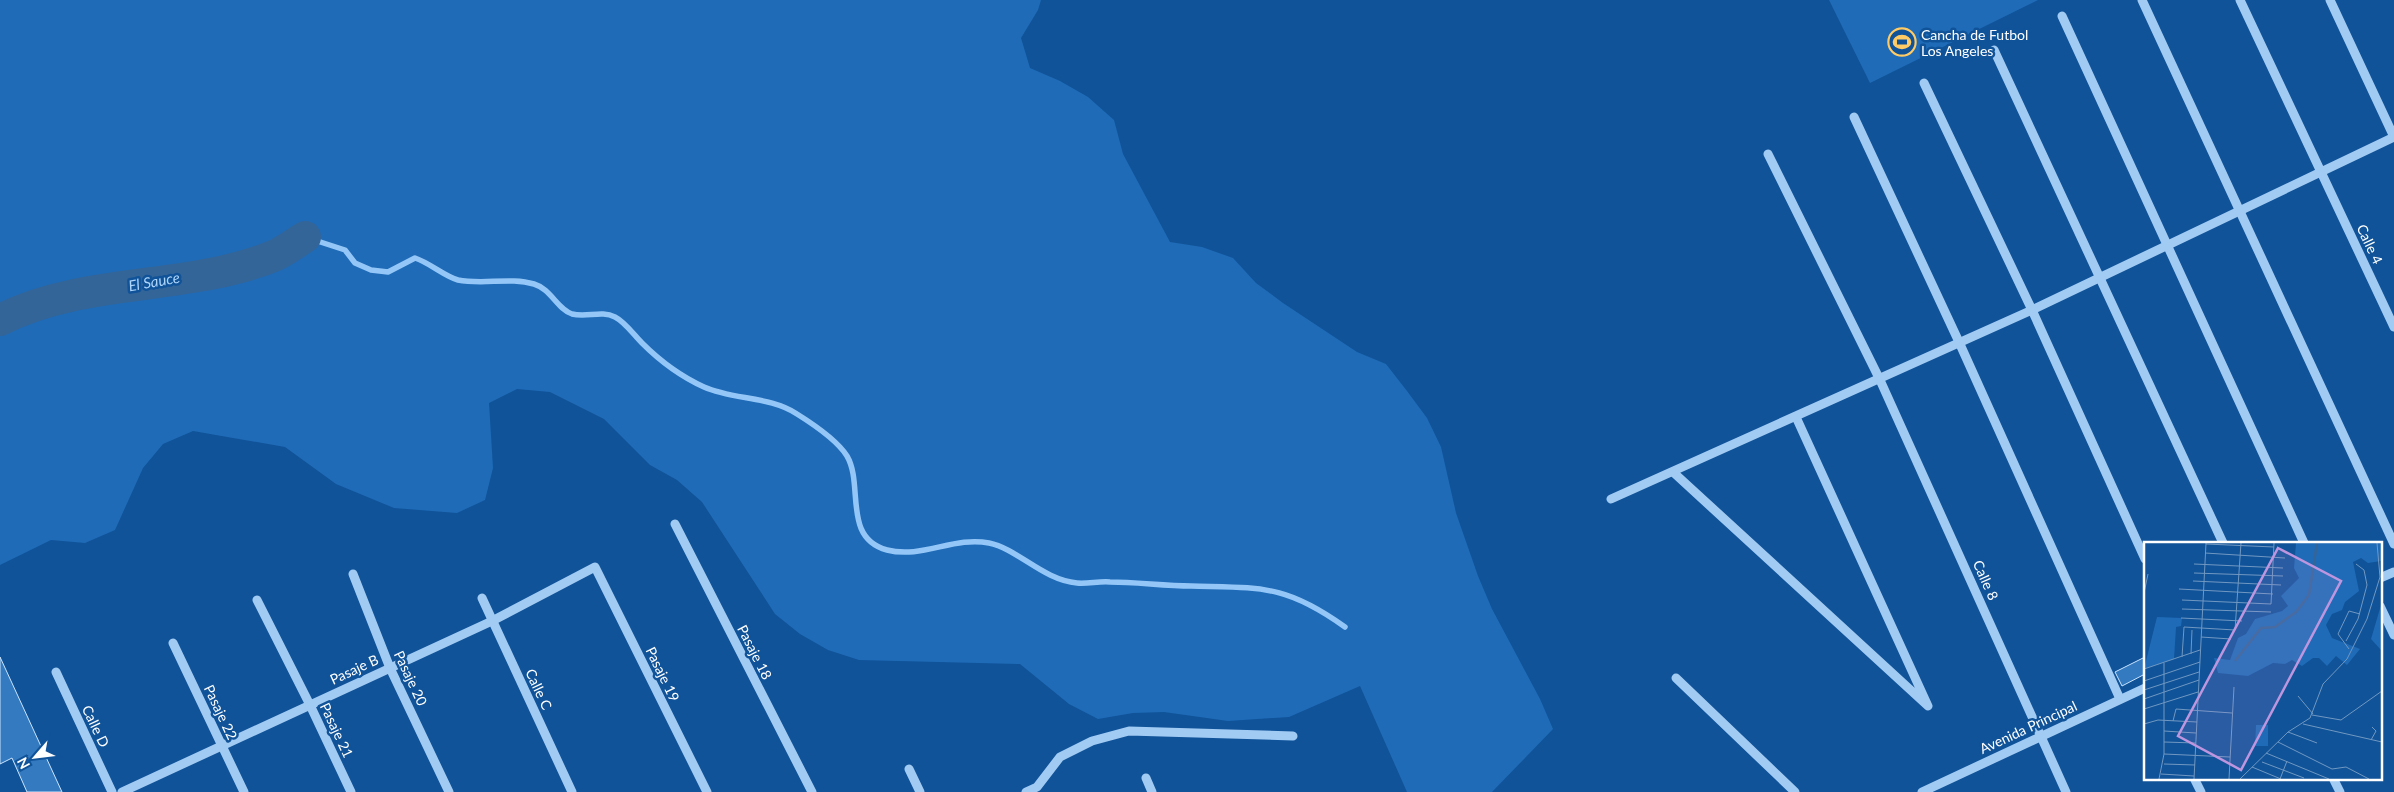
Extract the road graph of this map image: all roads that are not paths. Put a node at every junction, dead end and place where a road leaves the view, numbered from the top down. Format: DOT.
graph roads {
  1 [pos="2142,0"];
  2 [pos="2240,0"];
  3 [pos="2330,0"];
  4 [pos="2062,16"];
  5 [pos="1994,50"];
  6 [pos="1924,83"];
  7 [pos="1854,117"];
  8 [pos="2394,137"];
  9 [pos="1768,154"];
  10 [pos="2321,172"];
  11 [pos="2240,210"];
  12 [pos="2168,244"];
  13 [pos="2100,278"];
  14 [pos="2032,310"];
  15 [pos="2394,326"];
  16 [pos="1959,342"];
  17 [pos="1880,380"];
  18 [pos="1796,417"];
  19 [pos="1673,472"];
  20 [pos="1611,499"];
  21 [pos="675,524"];
  22 [pos="2223,542"];
  23 [pos="2304,542"];
  24 [pos="2394,544"];
  25 [pos="2144,557"];
  26 [pos="595,567"];
  27 [pos="2394,572"];
  28 [pos="353,574"];
  29 [pos="2382,577"];
  30 [pos="482,598"];
  31 [pos="257,600"];
  32 [pos="2382,610"];
  33 [pos="492,621"];
  34 [pos="2394,635"];
  35 [pos="173,643"];
  36 [pos="390,668"];
  37 [pos="56,672"];
  38 [pos="1676,678"];
  39 [pos="2144,688"];
  40 [pos="2120,699"];
  41 [pos="310,704"];
  42 [pos="1293,736"];
  43 [pos="2042,736"];
  44 [pos="222,746"];
  45 [pos="909,769"];
  46 [pos="1146,778"];
  47 [pos="2195,780"];
  48 [pos="2334,780"];
  49 [pos="1038,789"];
  50 [pos="112,792"];
  51 [pos="122,792"];
  52 [pos="244,792"];
  53 [pos="351,792"];
  54 [pos="449,792"];
  55 [pos="572,792"];
  56 [pos="707,792"];
  57 [pos="812,792"];
  58 [pos="920,792"];
  59 [pos="1026,792"];
  60 [pos="1152,792"];
  61 [pos="1795,792"];
  62 [pos="1922,792"];
  63 [pos="2066,792"];
  64 [pos="2201,792"];
  65 [pos="2340,792"];
  1 -- 11 [label="street"];
  2 -- 10 [label="street, Calle 4"];
  3 -- 8 [label="street"];
  4 -- 12 [label="street"];
  5 -- 13 [label="street"];
  6 -- 14 [label="street"];
  7 -- 16 [label="street"];
  8 -- 10 [label="street"];
  9 -- 17 [label="street, Calle 8"];
  10 -- 11 [label="street"];
  10 -- 15 [label="street, Calle 4"];
  11 -- 12 [label="street"];
  11 -- 24 [label="street"];
  12 -- 13 [label="street"];
  12 -- 23 [label="street"];
  13 -- 14 [label="street"];
  13 -- 22 [label="street"];
  14 -- 16 [label="street"];
  14 -- 25 [label="street"];
  16 -- 17 [label="street"];
  16 -- 40 [label="street"];
  17 -- 18 [label="street"];
  17 -- 43 [label="street, Calle 8"];
  18 -- 19 [label="street"];
  18 -- 19 [label="street"];
  19 -- 20 [label="street"];
  21 -- 57 [label="street, Pasaje 18"];
  26 -- 33 [label="street, Pasaje B"];
  26 -- 56 [label="street, Pasaje 19"];
  27 -- 29 [label="street"];
  28 -- 36 [label="street, Pasaje 20"];
  30 -- 33 [label="street, Calle C"];
  31 -- 41 [label="street, Pasaje 21"];
  32 -- 34 [label="street"];
  33 -- 36 [label="street, Pasaje B"];
  33 -- 55 [label="street, Calle C"];
  35 -- 44 [label="street, Pasaje 22"];
  36 -- 41 [label="street, Pasaje B"];
  36 -- 54 [label="street, Pasaje 20"];
  37 -- 50 [label="street, Calle D"];
  38 -- 61 [label="street"];
  39 -- 40 [label="street, Avenida Principal"];
  40 -- 43 [label="street, Avenida Principal"];
  41 -- 44 [label="street, Pasaje B"];
  41 -- 53 [label="street, Pasaje 21"];
  42 -- 49 [label="street"];
  43 -- 62 [label="street, Avenida Principal"];
  43 -- 63 [label="street, Calle 8"];
  44 -- 51 [label="street, Pasaje B"];
  44 -- 52 [label="street, Pasaje 22"];
  45 -- 58 [label="street"];
  46 -- 60 [label="street"];
  47 -- 64 [label="street"];
  48 -- 65 [label="street"];
  49 -- 59 [label="street"];
}
